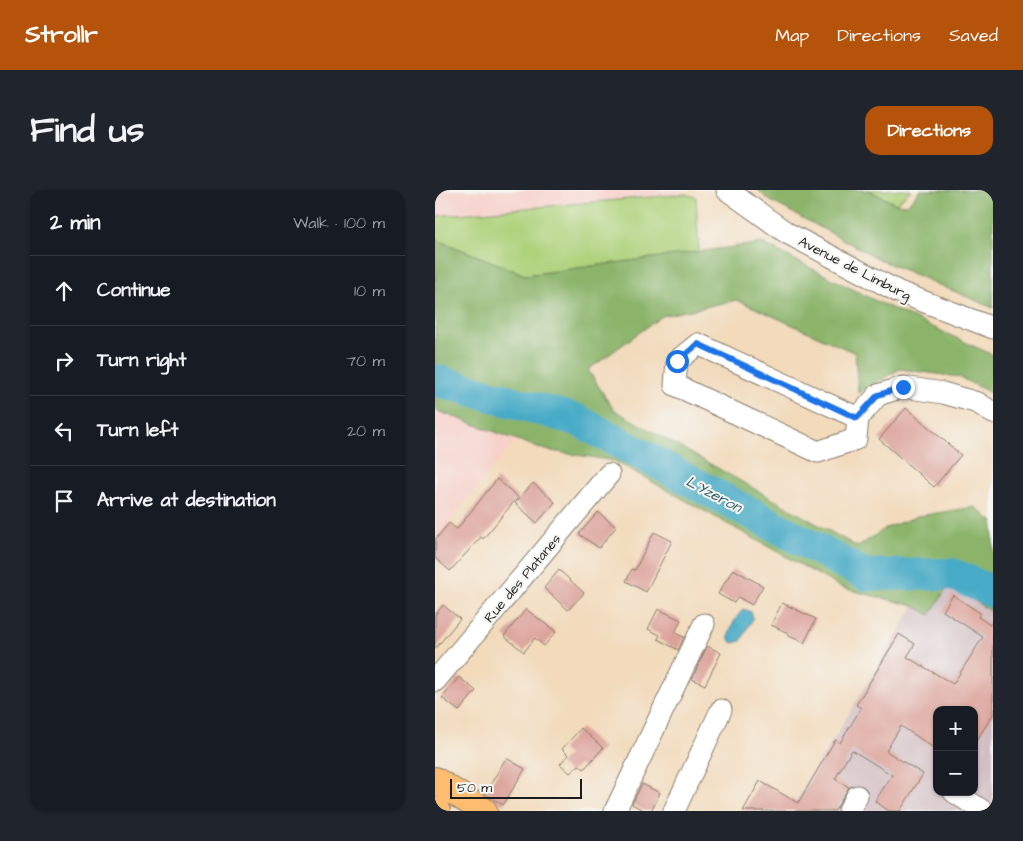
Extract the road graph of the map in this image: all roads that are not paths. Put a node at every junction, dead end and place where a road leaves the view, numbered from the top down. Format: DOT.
graph roads {
  1 [pos="727,190"];
  2 [pos="993,328"];
  3 [pos="993,413"];
  4 [pos="857,418"];
  5 [pos="609,474"];
  6 [pos="704,624"];
  7 [pos="435,681"];
  8 [pos="721,710"];
  9 [pos="435,780"];
  10 [pos="960,796"];
  11 [pos="484,811"];
  12 [pos="615,811"];
  13 [pos="674,811"];
  14 [pos="983,811"];
  1 -- 2 [label="street, Avenue de Limburg"];
  3 -- 4 [label="street"];
  4 -- 4 [label="street"];
  5 -- 7 [label="street, Rue des Platanes"];
  6 -- 12 [label="street"];
  8 -- 13 [label="street"];
  9 -- 11 [label="main road"];
  10 -- 14 [label="street"];
}
